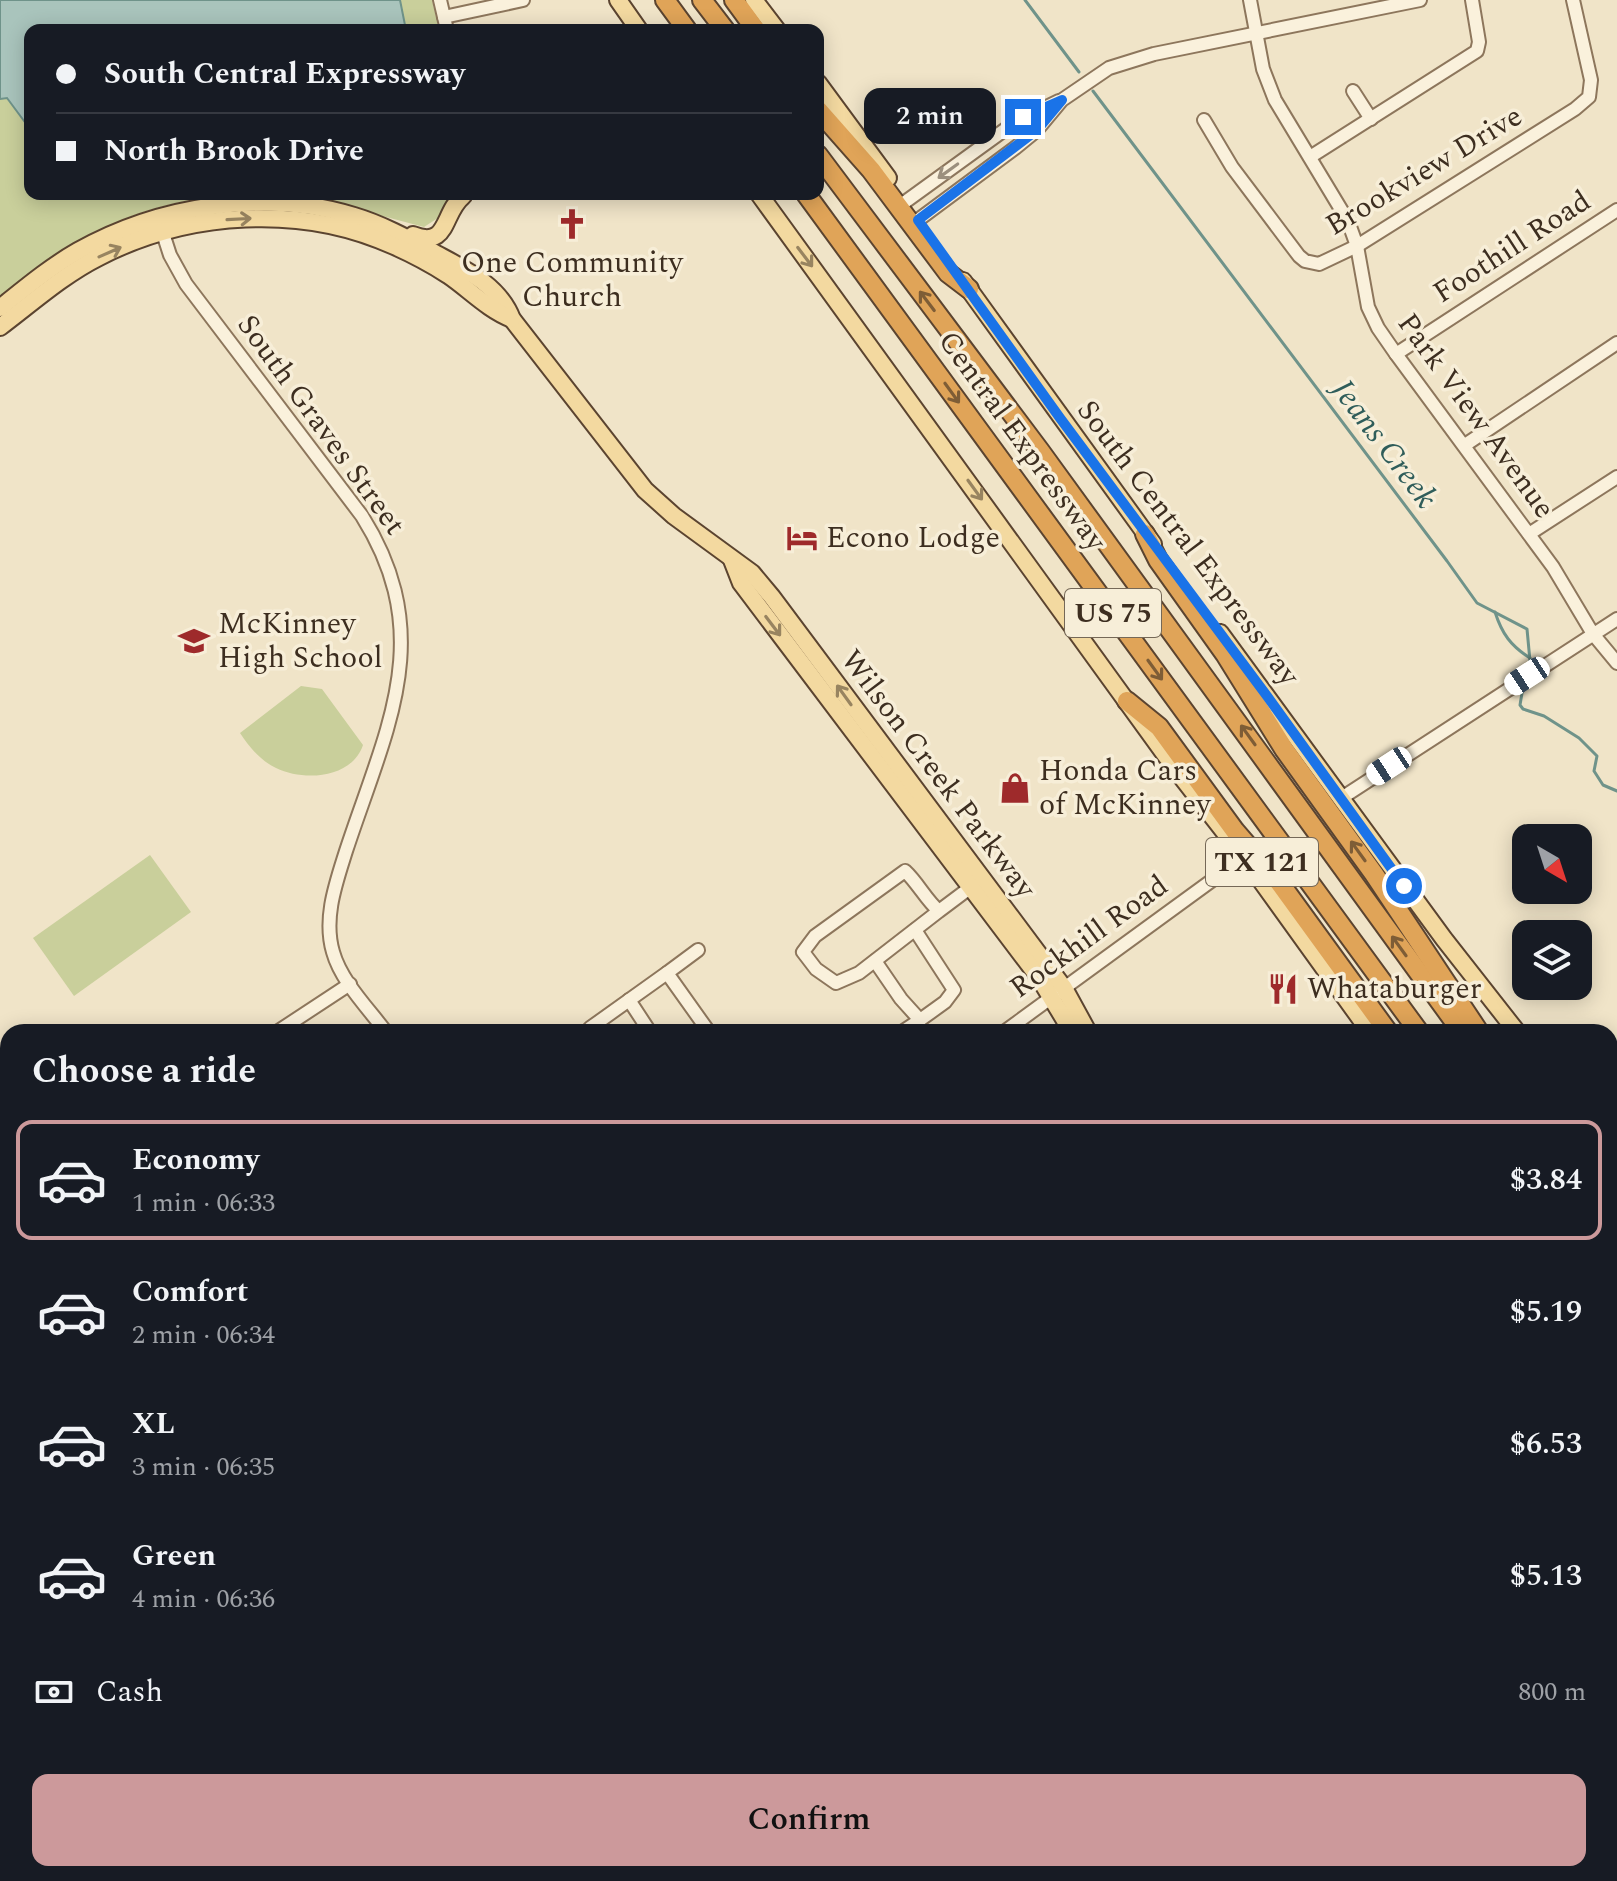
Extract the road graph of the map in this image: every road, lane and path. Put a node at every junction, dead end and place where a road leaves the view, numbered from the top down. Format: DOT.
graph roads {
  1 [pos="440,0"];
  2 [pos="523,0"];
  3 [pos="618,0"];
  4 [pos="665,0"];
  5 [pos="702,0"];
  6 [pos="734,0"];
  7 [pos="754,0"];
  8 [pos="1250,0"];
  9 [pos="1420,0"];
  10 [pos="1472,0"];
  11 [pos="1573,0"];
  12 [pos="446,23"];
  13 [pos="635,24"];
  14 [pos="683,24"];
  15 [pos="720,24"];
  16 [pos="752,24"];
  17 [pos="772,24"];
  18 [pos="1256,33"];
  19 [pos="824,91"];
  20 [pos="1353,91"];
  21 [pos="1062,100"];
  22 [pos="824,117"];
  23 [pos="1371,119"];
  24 [pos="1204,120"];
  25 [pos="982,147"];
  26 [pos="1310,157"];
  27 [pos="824,163"];
  28 [pos="995,164"];
  29 [pos="457,200"];
  30 [pos="461,200"];
  31 [pos="763,200"];
  32 [pos="810,200"];
  33 [pos="905,202"];
  34 [pos="1617,210"];
  35 [pos="333,211"];
  36 [pos="918,220"];
  37 [pos="160,224"];
  38 [pos="1357,246"];
  39 [pos="76,252"];
  40 [pos="433,259"];
  41 [pos="969,289"];
  42 [pos="0,308"];
  43 [pos="19,313"];
  44 [pos="0,327"];
  45 [pos="1617,343"];
  46 [pos="1396,354"];
  47 [pos="1465,445"];
  48 [pos="1617,477"];
  49 [pos="1145,534"];
  50 [pos="1529,534"];
  51 [pos="732,560"];
  52 [pos="1617,619"];
  53 [pos="1593,634"];
  54 [pos="1617,663"];
  55 [pos="1127,701"];
  56 [pos="1340,799"];
  57 [pos="1244,857"];
  58 [pos="971,887"];
  59 [pos="939,911"];
  60 [pos="915,930"];
  61 [pos="698,950"];
  62 [pos="875,961"];
  63 [pos="667,973"];
  64 [pos="350,984"];
  65 [pos="1058,993"];
  66 [pos="629,1000"];
  67 [pos="920,1020"];
  68 [pos="289,1024"];
  69 [pos="380,1024"];
  70 [pos="596,1024"];
  71 [pos="645,1024"];
  72 [pos="703,1024"];
  73 [pos="914,1024"];
  74 [pos="1015,1024"];
  75 [pos="1069,1024"];
  76 [pos="1082,1024"];
  77 [pos="1364,1024"];
  78 [pos="1382,1024"];
  79 [pos="1413,1024"];
  80 [pos="1456,1024"];
  81 [pos="1474,1024"];
  82 [pos="1510,1024"];
  1 -- 12 [label="street"];
  2 -- 12 [label="street"];
  3 -- 13 [label="main road"];
  4 -- 14 [label="highway"];
  5 -- 15 [label="highway"];
  6 -- 16 [label="highway"];
  7 -- 17 [label="main road"];
  8 -- 18 [label="street, Park View Avenue"];
  9 -- 18 [label="street"];
  10 -- 23 [label="street"];
  11 -- 38 [label="street, Brookview Drive"];
  18 -- 21 [label="street"];
  18 -- 26 [label="street, Park View Avenue"];
  19 -- 33 [label="main road, South Central Expressway"];
  20 -- 23 [label="street"];
  21 -- 25 [label="street"];
  21 -- 28 [label="street"];
  22 -- 41 [label="highway"];
  23 -- 26 [label="street"];
  24 -- 38 [label="street, Brookview Drive"];
  25 -- 28 [label="street"];
  25 -- 33 [label="street, one-way"];
  26 -- 38 [label="street, Park View Avenue"];
  80 -- 27 [label="highway, Central Expressway / US 75, one-way"];
  28 -- 36 [label="street"];
  29 -- 35 [label="main road"];
  30 -- 40 [label="street"];
  31 -- 55 [label="main road, TX 121, one-way"];
  32 -- 79 [label="highway, Central Expressway / US 75, one-way"];
  33 -- 36 [label="main road, South Central Expressway"];
  34 -- 46 [label="street, Foothill Road"];
  35 -- 37 [label="main road, Wilson Creek Parkway"];
  35 -- 40 [label="main road, Wilson Creek Parkway"];
  36 -- 41 [label="main road, South Central Expressway"];
  37 -- 39 [label="main road, Wilson Creek Parkway"];
  37 -- 40 [label="main road, Wilson Creek Parkway, one-way"];
  43 -- 37 [label="main road, Wilson Creek Parkway, one-way"];
  37 -- 64 [label="street, South Graves Street"];
  38 -- 46 [label="street, Park View Avenue"];
  39 -- 42 [label="main road, Wilson Creek Parkway"];
  39 -- 43 [label="main road"];
  40 -- 51 [label="main road, Wilson Creek Parkway"];
  41 -- 49 [label="main road, South Central Expressway"];
  43 -- 44 [label="main road, Wilson Creek Parkway"];
  45 -- 47 [label="street"];
  46 -- 47 [label="street, Park View Avenue"];
  47 -- 50 [label="street, Park View Avenue"];
  48 -- 50 [label="street"];
  49 -- 56 [label="main road, South Central Expressway"];
  81 -- 49 [label="highway, one-way"];
  50 -- 53 [label="street, Park View Avenue"];
  51 -- 58 [label="main road, Wilson Creek Parkway, one-way"];
  65 -- 51 [label="main road, Wilson Creek Parkway, one-way"];
  52 -- 53 [label="street"];
  53 -- 54 [label="street, Park View Avenue"];
  53 -- 56 [label="street"];
  55 -- 57 [label="main road"];
  55 -- 78 [label="highway, TX 121"];
  56 -- 82 [label="main road, South Central Expressway"];
  57 -- 65 [label="street, Rockhill Road"];
  57 -- 77 [label="main road"];
  58 -- 59 [label="street"];
  58 -- 65 [label="main road, Wilson Creek Parkway"];
  59 -- 60 [label="street"];
  59 -- 62 [label="street"];
  60 -- 62 [label="street"];
  60 -- 67 [label="street"];
  61 -- 63 [label="street"];
  62 -- 67 [label="street"];
  63 -- 66 [label="street"];
  63 -- 72 [label="street"];
  64 -- 68 [label="street"];
  64 -- 69 [label="street, South Graves Street"];
  65 -- 74 [label="street, Rockhill Road"];
  65 -- 75 [label="main road, Wilson Creek Parkway"];
  65 -- 76 [label="main road, Wilson Creek Parkway"];
  66 -- 70 [label="street"];
  66 -- 71 [label="street"];
  67 -- 73 [label="street"];
}
